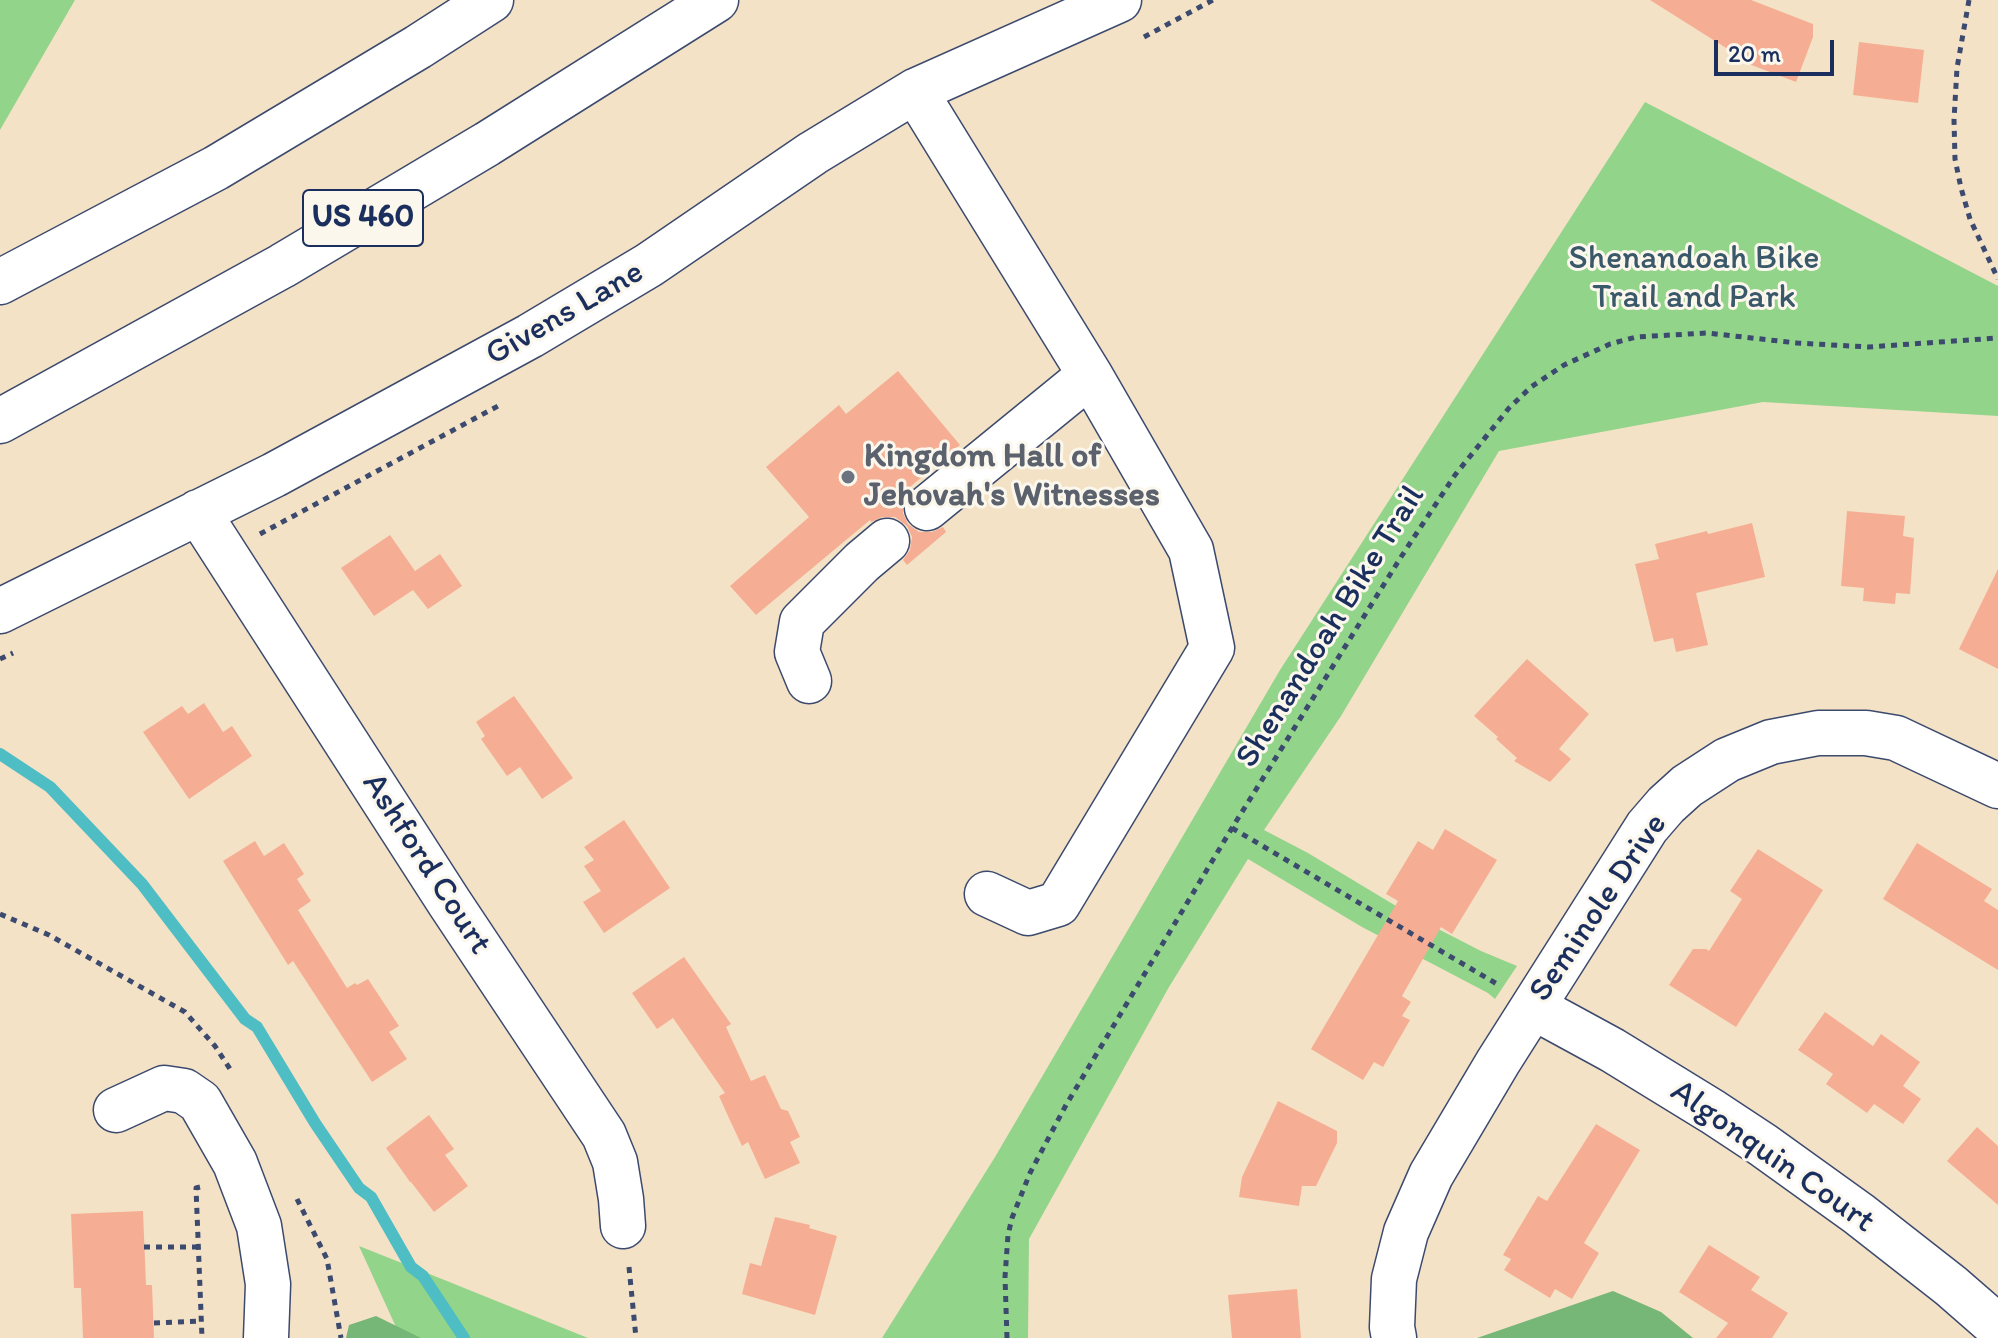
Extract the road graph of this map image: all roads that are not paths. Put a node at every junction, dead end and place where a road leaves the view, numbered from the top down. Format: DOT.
graph roads {
  1 [pos="491,0"];
  2 [pos="716,0"];
  3 [pos="1119,0"];
  4 [pos="915,91"];
  5 [pos="0,282"];
  6 [pos="1090,375"];
  7 [pos="0,421"];
  8 [pos="942,497"];
  9 [pos="198,512"];
  10 [pos="887,541"];
  11 [pos="0,611"];
  12 [pos="809,681"];
  13 [pos="1998,786"];
  14 [pos="987,894"];
  15 [pos="1533,1007"];
  16 [pos="116,1110"];
  17 [pos="623,1226"];
  18 [pos="1998,1327"];
  19 [pos="266,1338"];
  20 [pos="1394,1338"];
  1 -- 5 [label="main road"];
  2 -- 7 [label="main road, US 460"];
  3 -- 4 [label="main road, Givens Lane"];
  4 -- 6 [label="main road"];
  4 -- 9 [label="main road, Givens Lane"];
  6 -- 8 [label="main road"];
  6 -- 14 [label="main road"];
  9 -- 11 [label="main road, Givens Lane"];
  9 -- 17 [label="main road, Ashford Court"];
  10 -- 12 [label="main road"];
  13 -- 15 [label="main road, Seminole Drive"];
  15 -- 18 [label="main road, Algonquin Court"];
  15 -- 20 [label="main road, Seminole Drive"];
  16 -- 19 [label="main road"];
}
